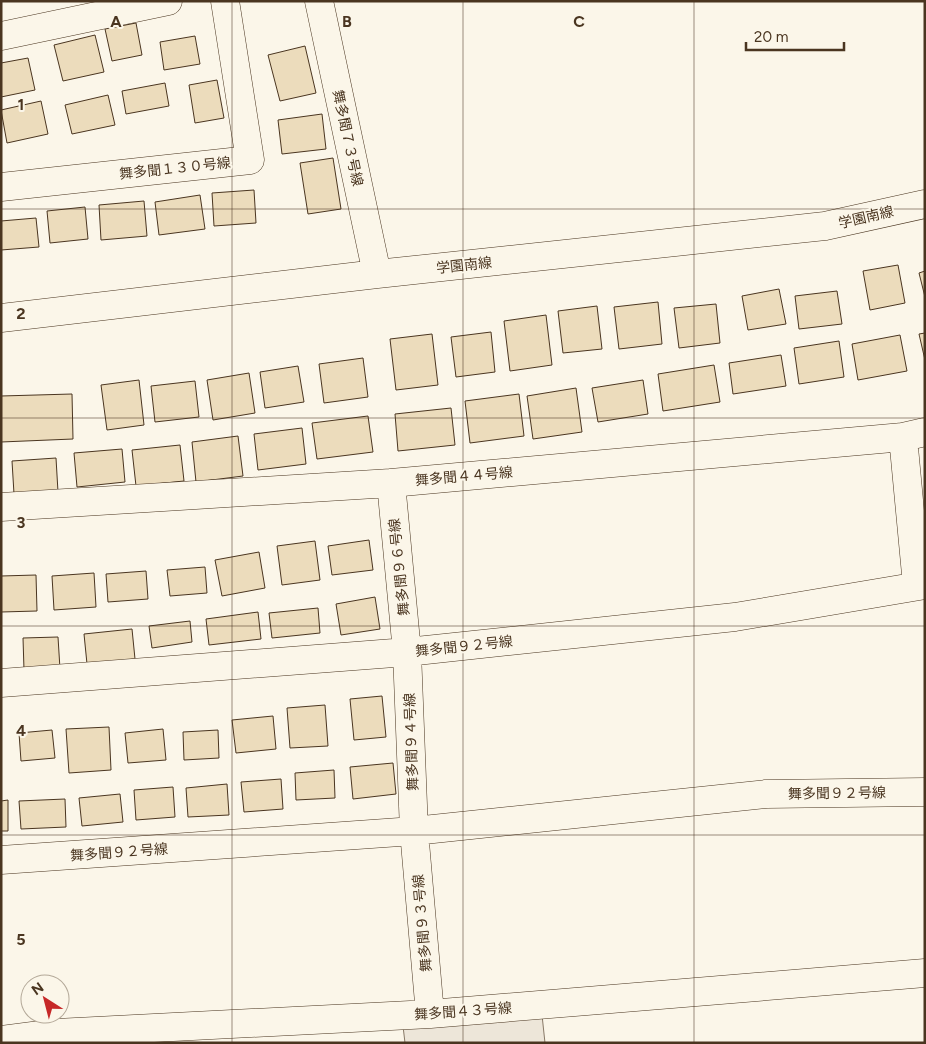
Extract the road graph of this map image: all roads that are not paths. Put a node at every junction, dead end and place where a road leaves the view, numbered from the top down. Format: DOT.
graph roads {
  1 [pos="168,1"];
  2 [pos="225,1"];
  3 [pos="319,1"];
  4 [pos="1,36"];
  5 [pos="1,186"];
  6 [pos="925,204"];
  7 [pos="377,274"];
  8 [pos="1,318"];
  9 [pos="914,434"];
  10 [pos="390,483"];
  11 [pos="1,508"];
  12 [pos="921,585"];
  13 [pos="408,652"];
  14 [pos="1,682"];
  15 [pos="925,792"];
  16 [pos="414,831"];
  17 [pos="1,860"];
  18 [pos="925,973"];
  19 [pos="430,1014"];
  20 [pos="57,1038"];
  21 [pos="1,1040"];
  1 -- 4 [label="street"];
  2 -- 5 [label="street, 舞多聞１３０号線"];
  3 -- 7 [label="street, 舞多聞７３号線"];
  6 -- 7 [label="street, 学園南線"];
  7 -- 8 [label="street, 学園南線"];
  9 -- 10 [label="street, 舞多聞４４号線"];
  9 -- 12 [label="street"];
  10 -- 11 [label="street, 舞多聞４４号線"];
  10 -- 13 [label="street, 舞多聞９６号線"];
  12 -- 13 [label="street, 舞多聞９２号線"];
  13 -- 14 [label="street, 舞多聞９２号線"];
  13 -- 16 [label="street, 舞多聞９４号線"];
  15 -- 16 [label="street, 舞多聞９２号線"];
  16 -- 17 [label="street, 舞多聞９２号線"];
  16 -- 19 [label="street, 舞多聞９３号線"];
  18 -- 19 [label="street, 舞多聞４３号線"];
  19 -- 20 [label="street, 舞多聞４３号線"];
  20 -- 21 [label="street, 舞多聞４３号線"];
}
